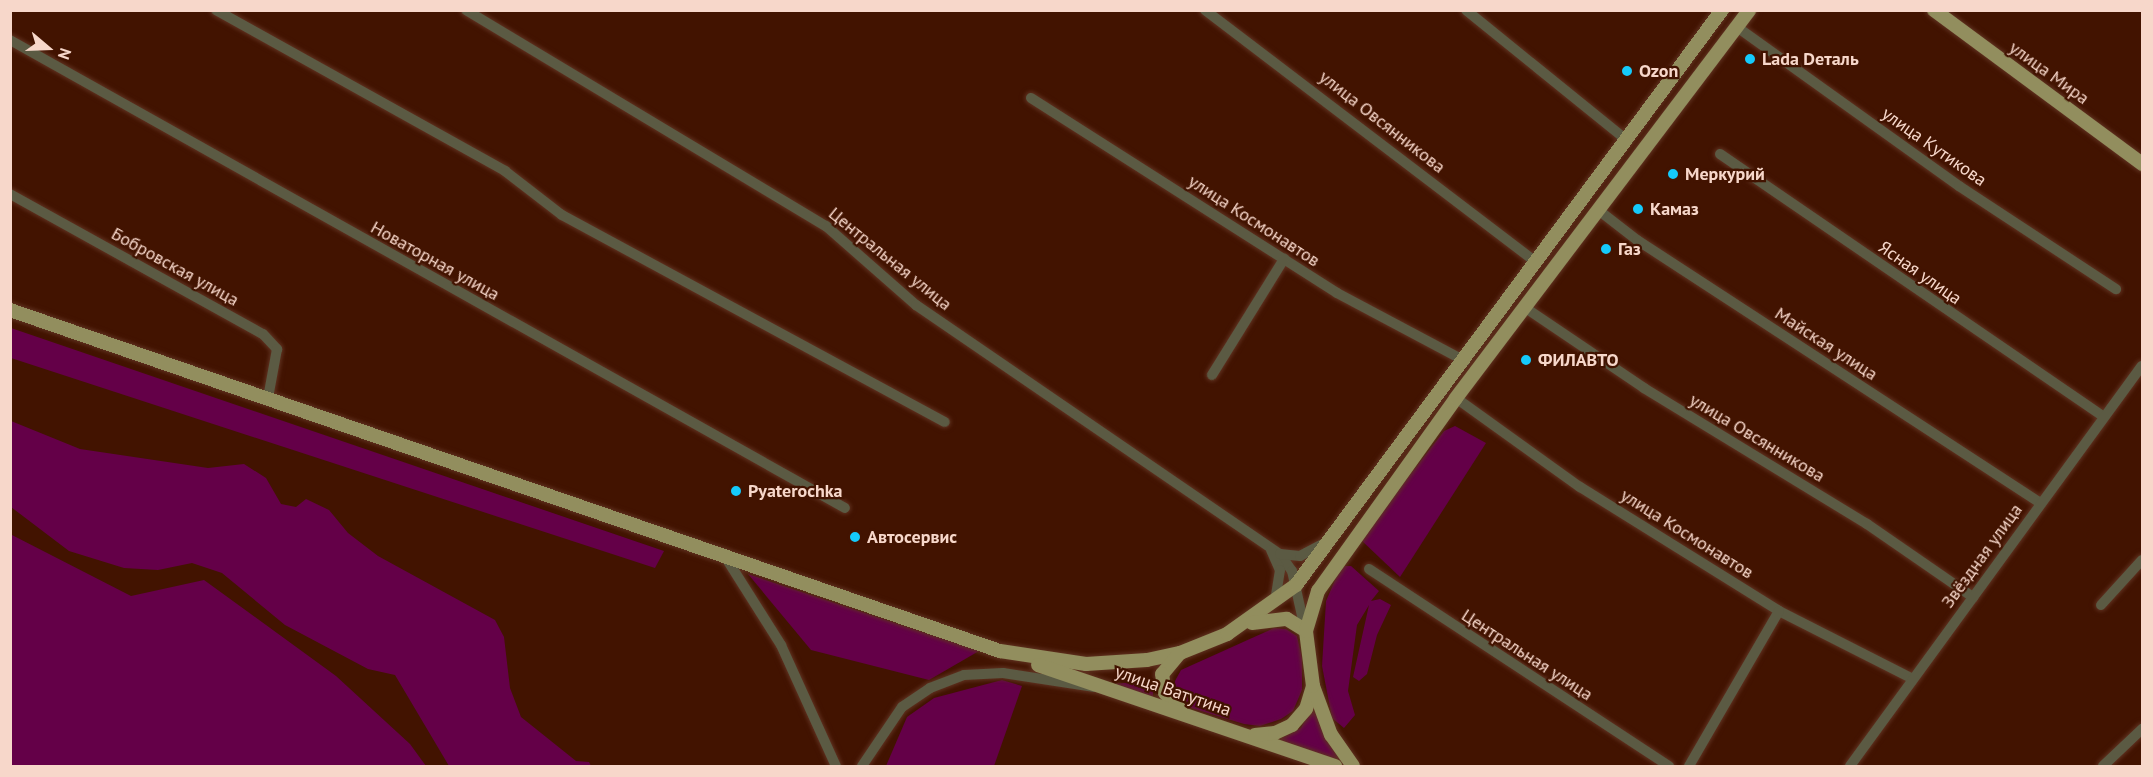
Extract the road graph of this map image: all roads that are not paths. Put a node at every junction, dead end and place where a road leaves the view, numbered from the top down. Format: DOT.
graph roads {
  1 [pos="216,10"];
  2 [pos="465,10"];
  3 [pos="1205,10"];
  4 [pos="1466,10"];
  5 [pos="1722,10"];
  6 [pos="1749,10"];
  7 [pos="1934,10"];
  8 [pos="1737,27"];
  9 [pos="10,40"];
  10 [pos="1031,98"];
  11 [pos="1628,141"];
  12 [pos="1720,154"];
  13 [pos="2142,164"];
  14 [pos="10,194"];
  15 [pos="1597,209"];
  16 [pos="1284,259"];
  17 [pos="1537,263"];
  18 [pos="2115,289"];
  19 [pos="1524,307"];
  20 [pos="10,310"];
  21 [pos="1465,361"];
  22 [pos="2142,366"];
  23 [pos="1212,375"];
  24 [pos="268,398"];
  25 [pos="1456,398"];
  26 [pos="2103,416"];
  27 [pos="945,422"];
  28 [pos="2041,502"];
  29 [pos="845,508"];
  30 [pos="1336,536"];
  31 [pos="1268,545"];
  32 [pos="1280,554"];
  33 [pos="726,558"];
  34 [pos="2142,560"];
  35 [pos="1368,569"];
  36 [pos="1296,585"];
  37 [pos="1972,597"];
  38 [pos="1275,603"];
  39 [pos="2101,605"];
  40 [pos="1779,611"];
  41 [pos="1246,624"];
  42 [pos="1306,631"];
  43 [pos="1000,651"];
  44 [pos="1180,652"];
  45 [pos="1913,679"];
  46 [pos="1313,686"];
  47 [pos="1111,689"];
  48 [pos="1187,714"];
  49 [pos="2142,729"];
  50 [pos="1243,734"];
  51 [pos="836,766"];
  52 [pos="862,766"];
  53 [pos="1335,766"];
  54 [pos="1353,766"];
  55 [pos="1669,766"];
  56 [pos="1689,766"];
  57 [pos="1850,766"];
  58 [pos="2103,766"];
  1 -- 27 [label="street"];
  2 -- 31 [label="street, Центральная улица"];
  3 -- 17 [label="street, улица Овсянникова"];
  4 -- 11 [label="street"];
  5 -- 11 [label="main road"];
  6 -- 8 [label="main road"];
  7 -- 13 [label="main road, улица Мира"];
  8 -- 15 [label="main road"];
  8 -- 18 [label="street, улица Кутикова"];
  9 -- 29 [label="street, Новаторная улица"];
  10 -- 16 [label="street, улица Космонавтов"];
  11 -- 17 [label="main road"];
  12 -- 26 [label="street, Ясная улица"];
  14 -- 24 [label="street, Бобровская улица"];
  15 -- 19 [label="main road"];
  15 -- 28 [label="street, Майская улица"];
  16 -- 21 [label="street, улица Космонавтов"];
  16 -- 23 [label="street"];
  17 -- 21 [label="main road"];
  19 -- 25 [label="main road"];
  19 -- 37 [label="street, улица Овсянникова"];
  20 -- 24 [label="main road"];
  21 -- 30 [label="main road"];
  22 -- 26 [label="street, Звёздная улица"];
  24 -- 33 [label="main road"];
  25 -- 40 [label="street, улица Космонавтов"];
  25 -- 42 [label="main road"];
  26 -- 28 [label="street, Звёздная улица"];
  28 -- 37 [label="street, Звёздная улица"];
  30 -- 32 [label="street"];
  30 -- 36 [label="main road"];
  31 -- 32 [label="street, Центральная улица"];
  31 -- 38 [label="street"];
  32 -- 36 [label="street, Центральная улица"];
  33 -- 43 [label="main road"];
  33 -- 51 [label="street"];
  34 -- 39 [label="street"];
  35 -- 55 [label="street, Центральная улица"];
  36 -- 38 [label="main road"];
  36 -- 42 [label="street, Центральная улица"];
  37 -- 45 [label="street, Звёздная улица"];
  38 -- 41 [label="main road"];
  40 -- 45 [label="street, улица Космонавтов"];
  40 -- 56 [label="street"];
  41 -- 42 [label="main road"];
  41 -- 44 [label="main road"];
  42 -- 46 [label="main road"];
  43 -- 44 [label="main road"];
  43 -- 47 [label="main road, улица Ватутина"];
  44 -- 48 [label="main road"];
  45 -- 57 [label="street, Звёздная улица"];
  46 -- 50 [label="main road"];
  46 -- 54 [label="main road"];
  47 -- 48 [label="main road, улица Ватутина"];
  47 -- 52 [label="street"];
  48 -- 50 [label="main road, улица Ватутина"];
  49 -- 58 [label="street"];
  50 -- 53 [label="main road, улица Ватутина"];
}
